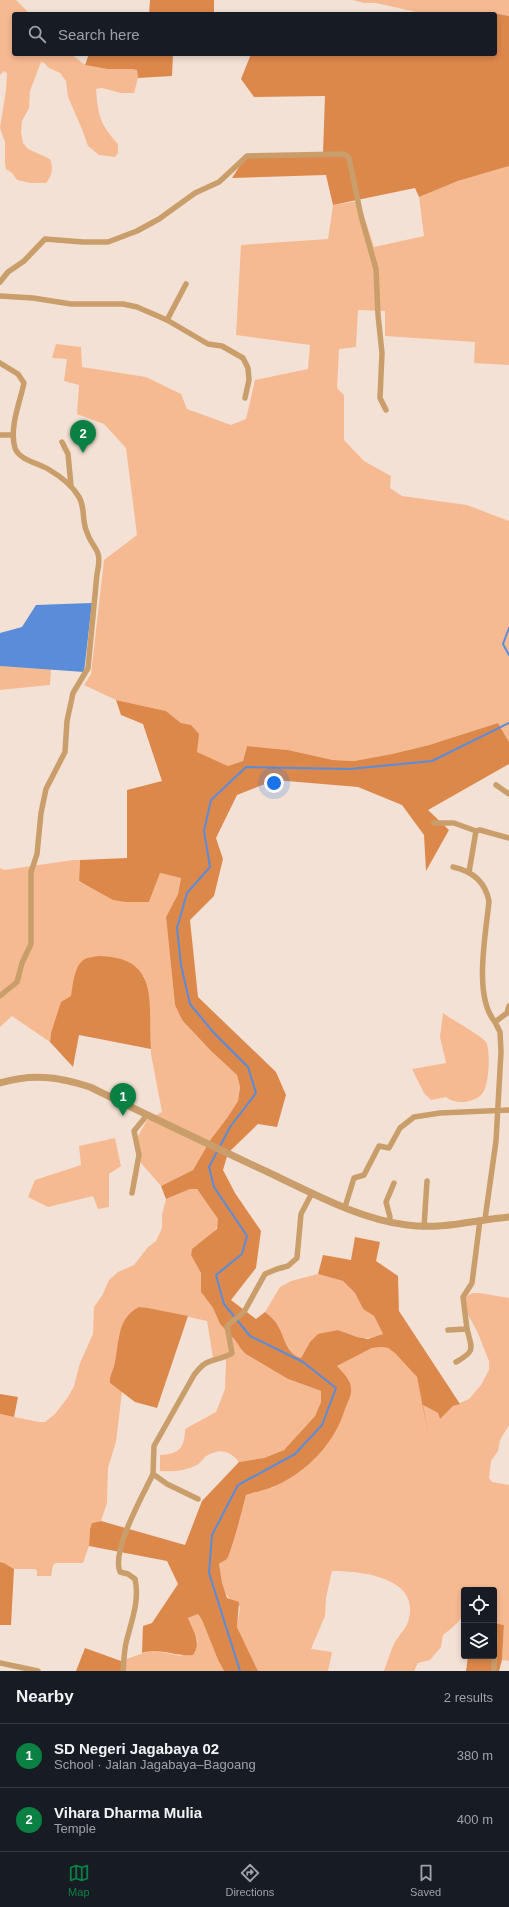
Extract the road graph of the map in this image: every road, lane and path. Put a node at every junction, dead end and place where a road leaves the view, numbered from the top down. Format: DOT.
graph roads {
  1 [pos="0,282"];
  2 [pos="186,284"];
  3 [pos="0,296"];
  4 [pos="166,320"];
  5 [pos="0,363"];
  6 [pos="245,398"];
  7 [pos="386,410"];
  8 [pos="0,435"];
  9 [pos="13,436"];
  10 [pos="62,442"];
  11 [pos="71,487"];
  12 [pos="496,785"];
  13 [pos="509,794"];
  14 [pos="434,823"];
  15 [pos="476,831"];
  16 [pos="509,838"];
  17 [pos="452,868"];
  18 [pos="469,872"];
  19 [pos="0,996"];
  20 [pos="509,1006"];
  21 [pos="495,1022"];
  22 [pos="0,1083"];
  23 [pos="497,1110"];
  24 [pos="509,1110"];
  25 [pos="147,1115"];
  26 [pos="427,1181"];
  27 [pos="394,1183"];
  28 [pos="132,1193"];
  29 [pos="312,1193"];
  30 [pos="344,1207"];
  31 [pos="509,1217"];
  32 [pos="482,1219"];
  33 [pos="389,1222"];
  34 [pos="424,1227"];
  35 [pos="466,1329"];
  36 [pos="448,1330"];
  37 [pos="456,1362"];
  38 [pos="153,1474"];
  39 [pos="198,1499"];
  40 [pos="494,1659"];
  41 [pos="0,1663"];
  42 [pos="38,1671"];
  43 [pos="123,1671"];
  44 [pos="494,1671"];
  1 -- 7 [label="street"];
  2 -- 4 [label="street"];
  3 -- 4 [label="street"];
  4 -- 6 [label="street"];
  5 -- 9 [label="street"];
  8 -- 9 [label="street"];
  9 -- 11 [label="street"];
  10 -- 11 [label="street"];
  11 -- 19 [label="street"];
  12 -- 13 [label="street"];
  14 -- 15 [label="street"];
  15 -- 16 [label="street"];
  15 -- 18 [label="street"];
  17 -- 18 [label="street"];
  18 -- 21 [label="street"];
  20 -- 21 [label="street"];
  21 -- 23 [label="street"];
  22 -- 25 [label="street"];
  23 -- 24 [label="street"];
  23 -- 30 [label="street"];
  23 -- 32 [label="street"];
  25 -- 28 [label="street"];
  25 -- 29 [label="street"];
  26 -- 34 [label="street"];
  27 -- 33 [label="street"];
  29 -- 30 [label="street"];
  29 -- 38 [label="street"];
  30 -- 33 [label="street"];
  31 -- 32 [label="street"];
  32 -- 34 [label="street"];
  32 -- 35 [label="street"];
  33 -- 34 [label="street"];
  35 -- 36 [label="street"];
  35 -- 37 [label="street"];
  38 -- 39 [label="street"];
  38 -- 43 [label="street"];
  40 -- 44 [label="street"];
  41 -- 42 [label="street"];
}
